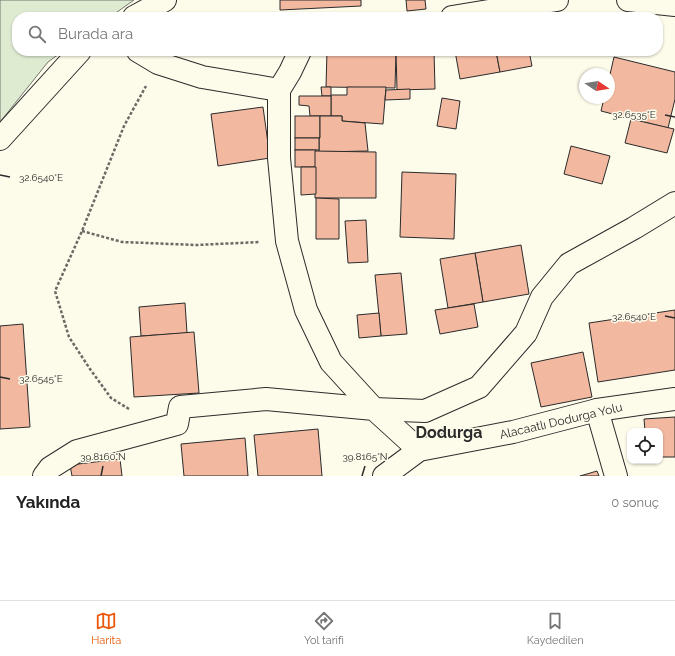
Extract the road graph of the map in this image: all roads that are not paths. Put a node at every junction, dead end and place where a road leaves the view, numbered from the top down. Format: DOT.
graph roads {
  1 [pos="165,0"];
  2 [pos="557,0"];
  3 [pos="628,0"];
  4 [pos="675,5"];
  5 [pos="454,11"];
  6 [pos="143,12"];
  7 [pos="75,56"];
  8 [pos="146,56"];
  9 [pos="298,56"];
  10 [pos="279,90"];
  11 [pos="0,138"];
  12 [pos="675,203"];
  13 [pos="675,399"];
  14 [pos="374,409"];
  15 [pos="597,410"];
  16 [pos="419,450"];
  17 [pos="44,476"];
  18 [pos="384,476"];
  19 [pos="616,476"];
  1 -- 6 [label="street"];
  2 -- 5 [label="street"];
  3 -- 4 [label="street"];
  7 -- 11 [label="street"];
  8 -- 10 [label="street"];
  9 -- 10 [label="street"];
  10 -- 14 [label="street"];
  12 -- 14 [label="street"];
  13 -- 15 [label="street, Alacaatlı Dodurga Yolu"];
  14 -- 16 [label="street"];
  14 -- 17 [label="street"];
  15 -- 16 [label="street, Alacaatlı Dodurga Yolu"];
  15 -- 19 [label="street"];
  16 -- 18 [label="street, Alacaatlı Dodurga Yolu"];
}
